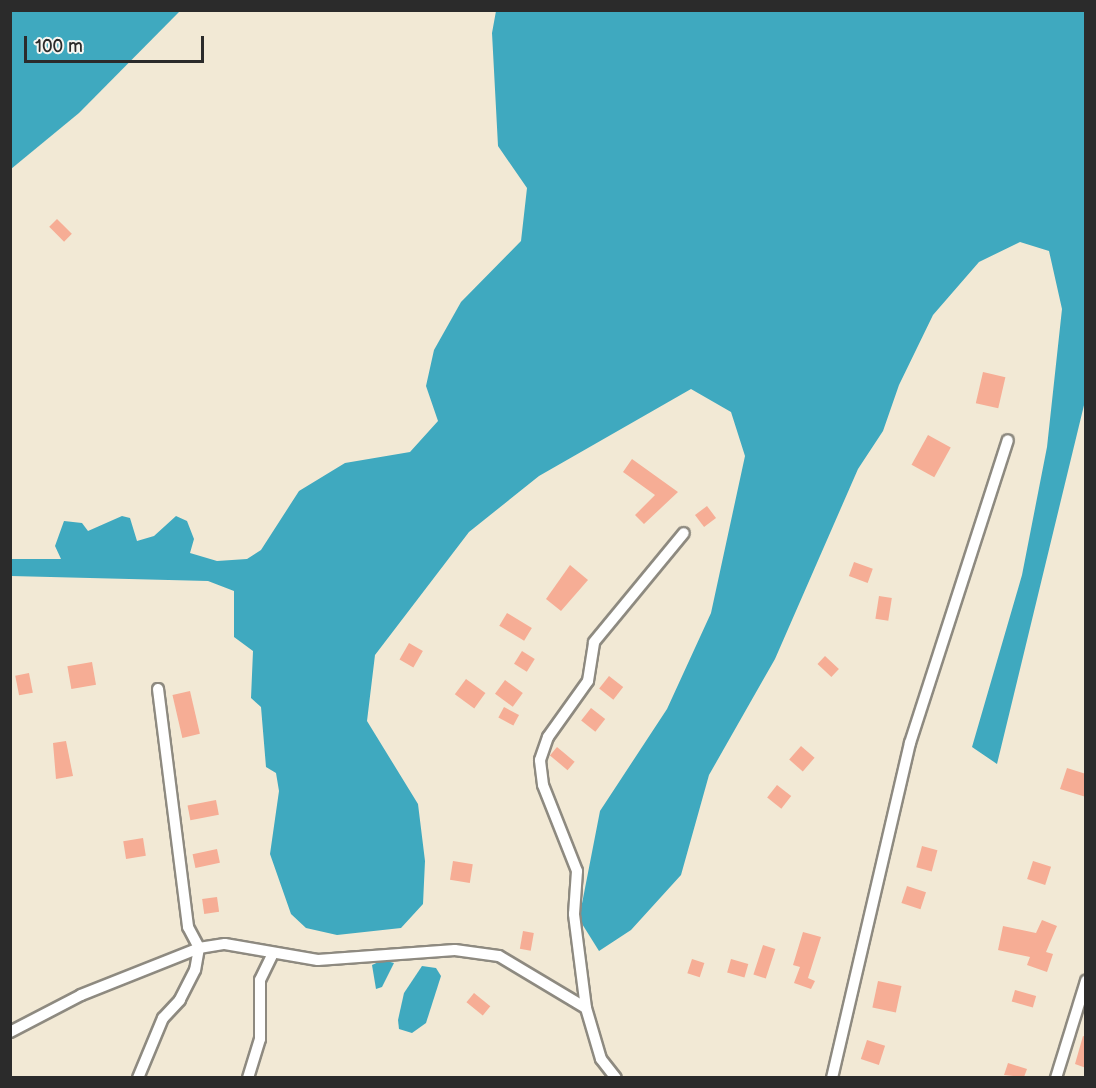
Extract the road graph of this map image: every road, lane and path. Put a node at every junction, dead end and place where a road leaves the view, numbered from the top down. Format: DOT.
graph roads {
  1 [pos="1008,440"];
  2 [pos="684,532"];
  3 [pos="158,689"];
  4 [pos="199,948"];
  5 [pos="273,953"];
  6 [pos="1086,981"];
  7 [pos="586,1008"];
  8 [pos="10,1032"];
  9 [pos="138,1077"];
  10 [pos="248,1077"];
  11 [pos="616,1077"];
  12 [pos="832,1077"];
  13 [pos="1056,1077"];
  1 -- 12 [label="street"];
  2 -- 7 [label="street"];
  3 -- 4 [label="street"];
  4 -- 5 [label="street"];
  4 -- 8 [label="street"];
  4 -- 9 [label="street"];
  5 -- 7 [label="street"];
  5 -- 10 [label="street"];
  6 -- 13 [label="street"];
  7 -- 11 [label="street"];
}
